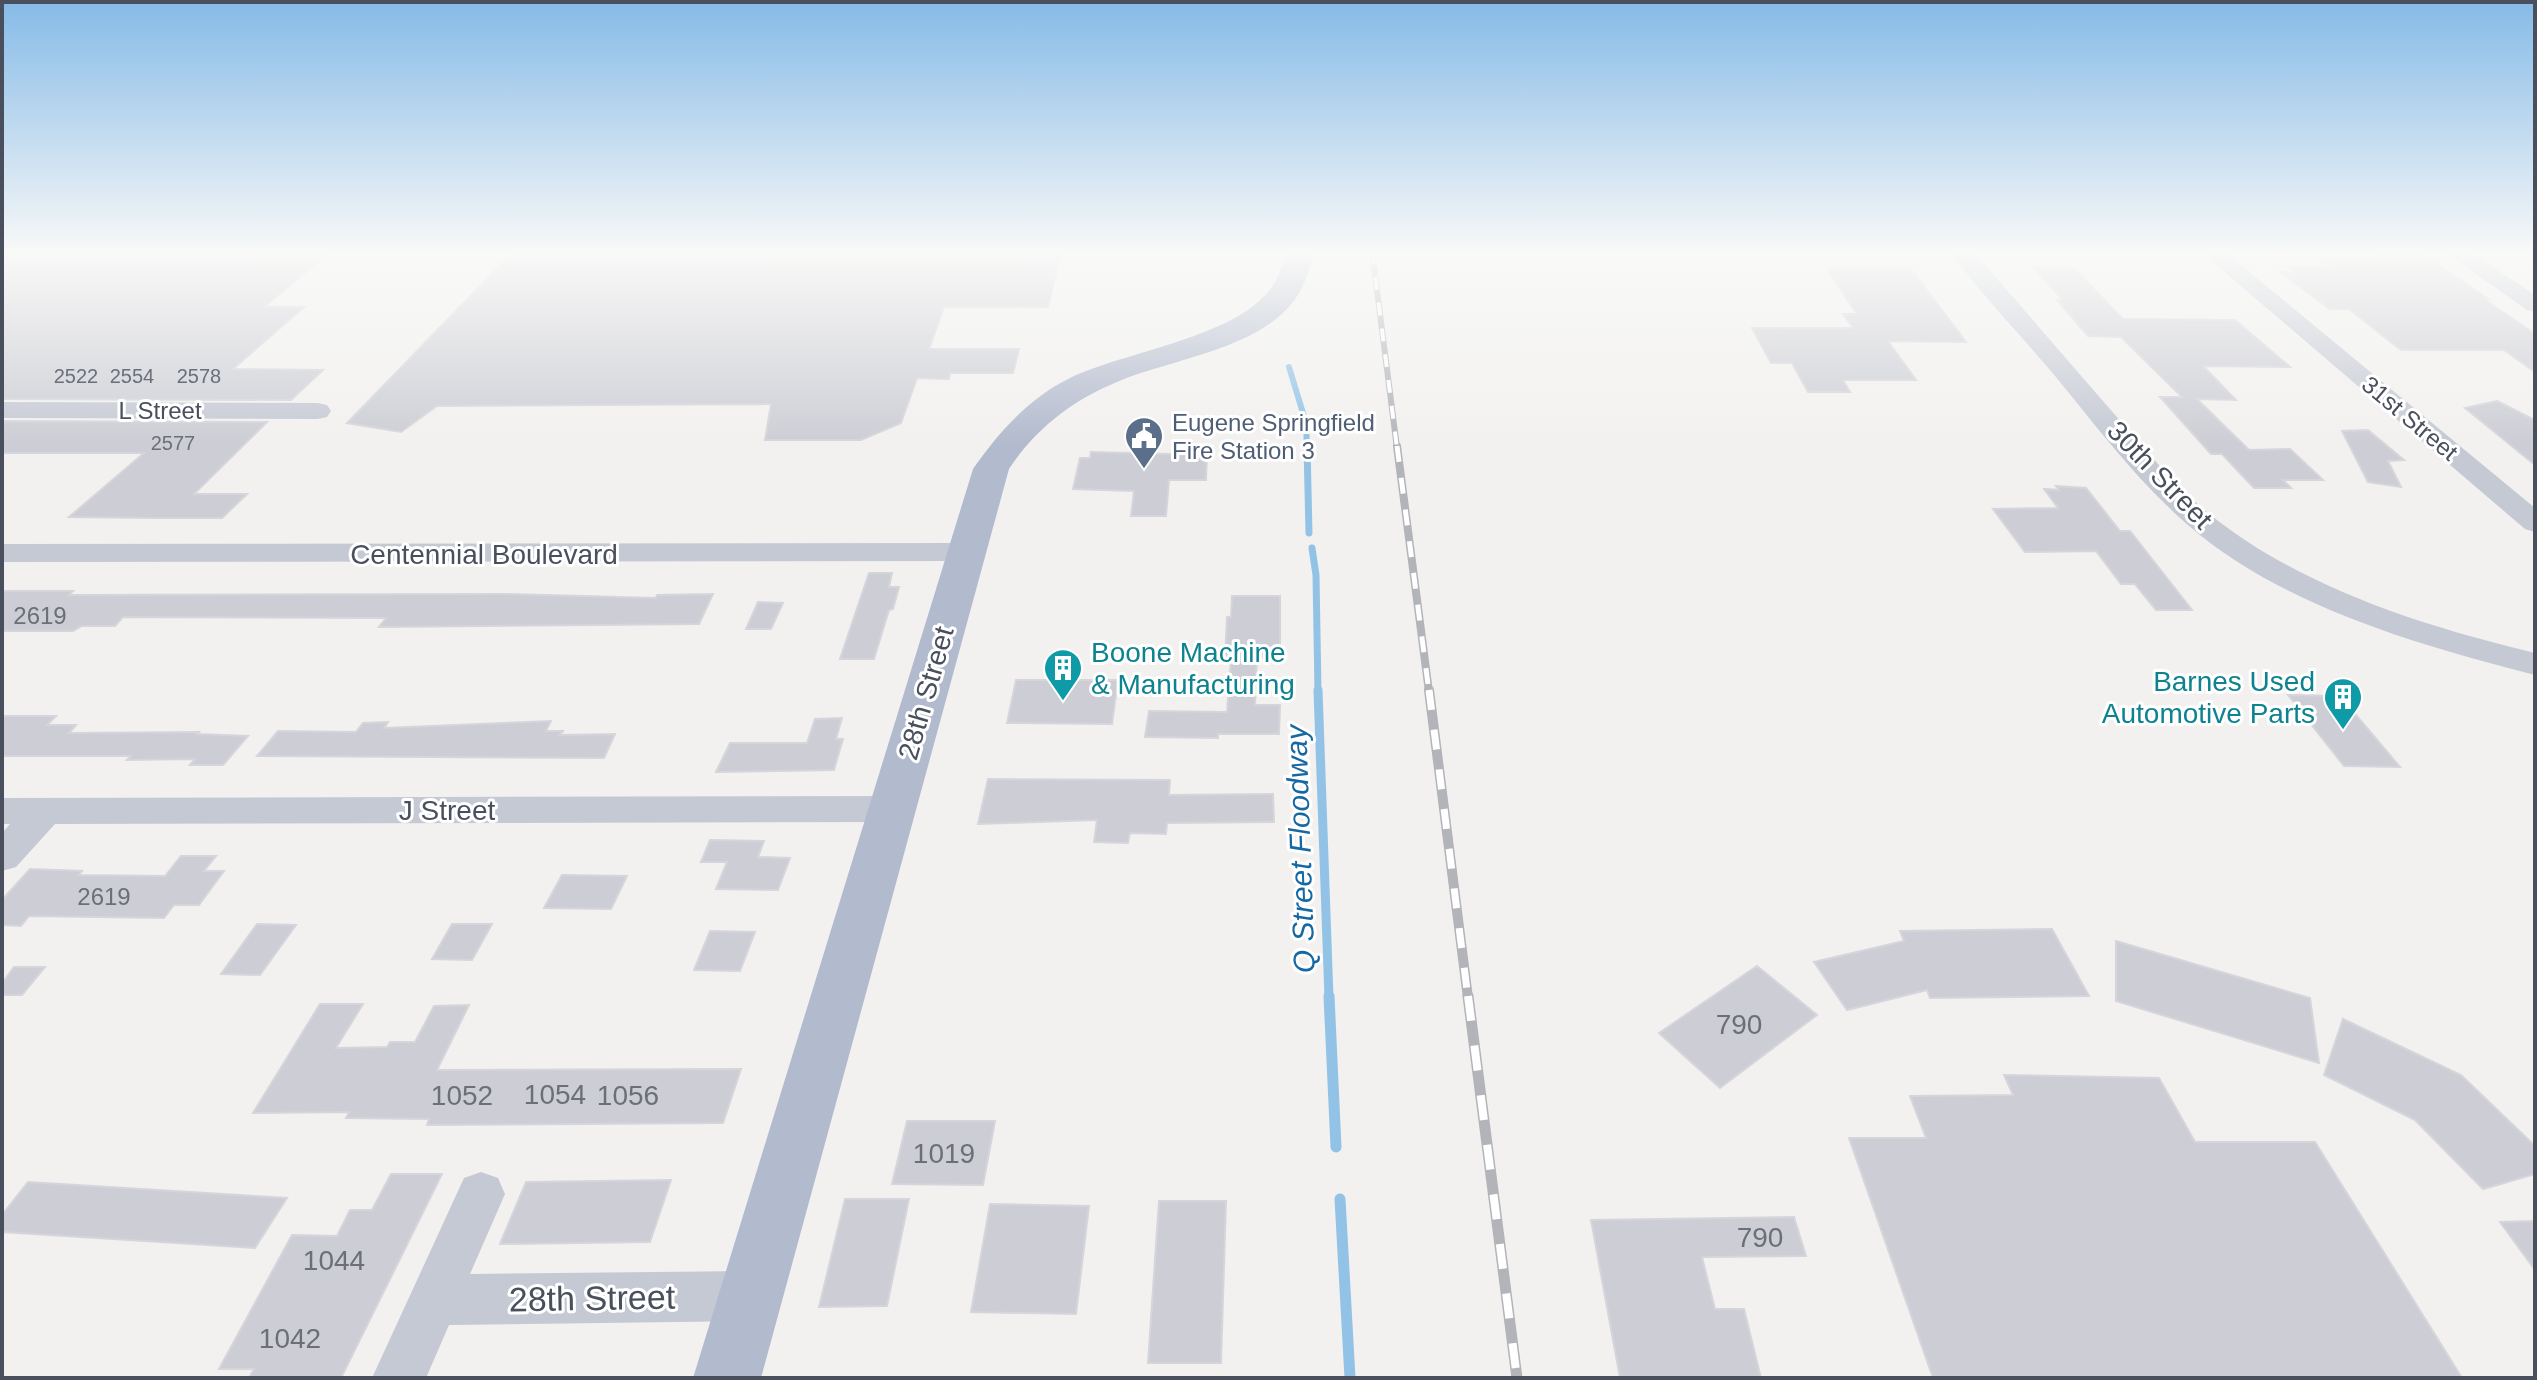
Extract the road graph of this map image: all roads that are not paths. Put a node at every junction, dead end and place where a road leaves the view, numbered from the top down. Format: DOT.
graph roads {
  1 [pos="1259,315"];
  2 [pos="2016,315"];
  3 [pos="2288,315"];
  4 [pos="2,410"];
  5 [pos="318,411"];
  6 [pos="2535,523"];
  7 [pos="966,552"];
  8 [pos="2,553"];
  9 [pos="2535,664"];
  10 [pos="892,809"];
  11 [pos="2,811"];
  12 [pos="45,811"];
  13 [pos="2,857"];
  14 [pos="481,1194"];
  15 [pos="751,1296"];
  16 [pos="434,1300"];
  17 [pos="399,1378"];
  18 [pos="727,1378"];
  1 -- 7 [label="main road, 28th Street"];
  2 -- 9 [label="street, 30th Street"];
  3 -- 6 [label="street, 31st Street"];
  4 -- 5 [label="street, L Street"];
  7 -- 8 [label="street, Centennial Boulevard"];
  7 -- 10 [label="main road, 28th Street"];
  10 -- 12 [label="street, J Street"];
  10 -- 15 [label="main road, 28th Street"];
  11 -- 12 [label="street, J Street"];
  12 -- 13 [label="street"];
  14 -- 16 [label="street"];
  15 -- 16 [label="street, 28th Street"];
  15 -- 18 [label="main road, 28th Street"];
  16 -- 17 [label="street"];
}
